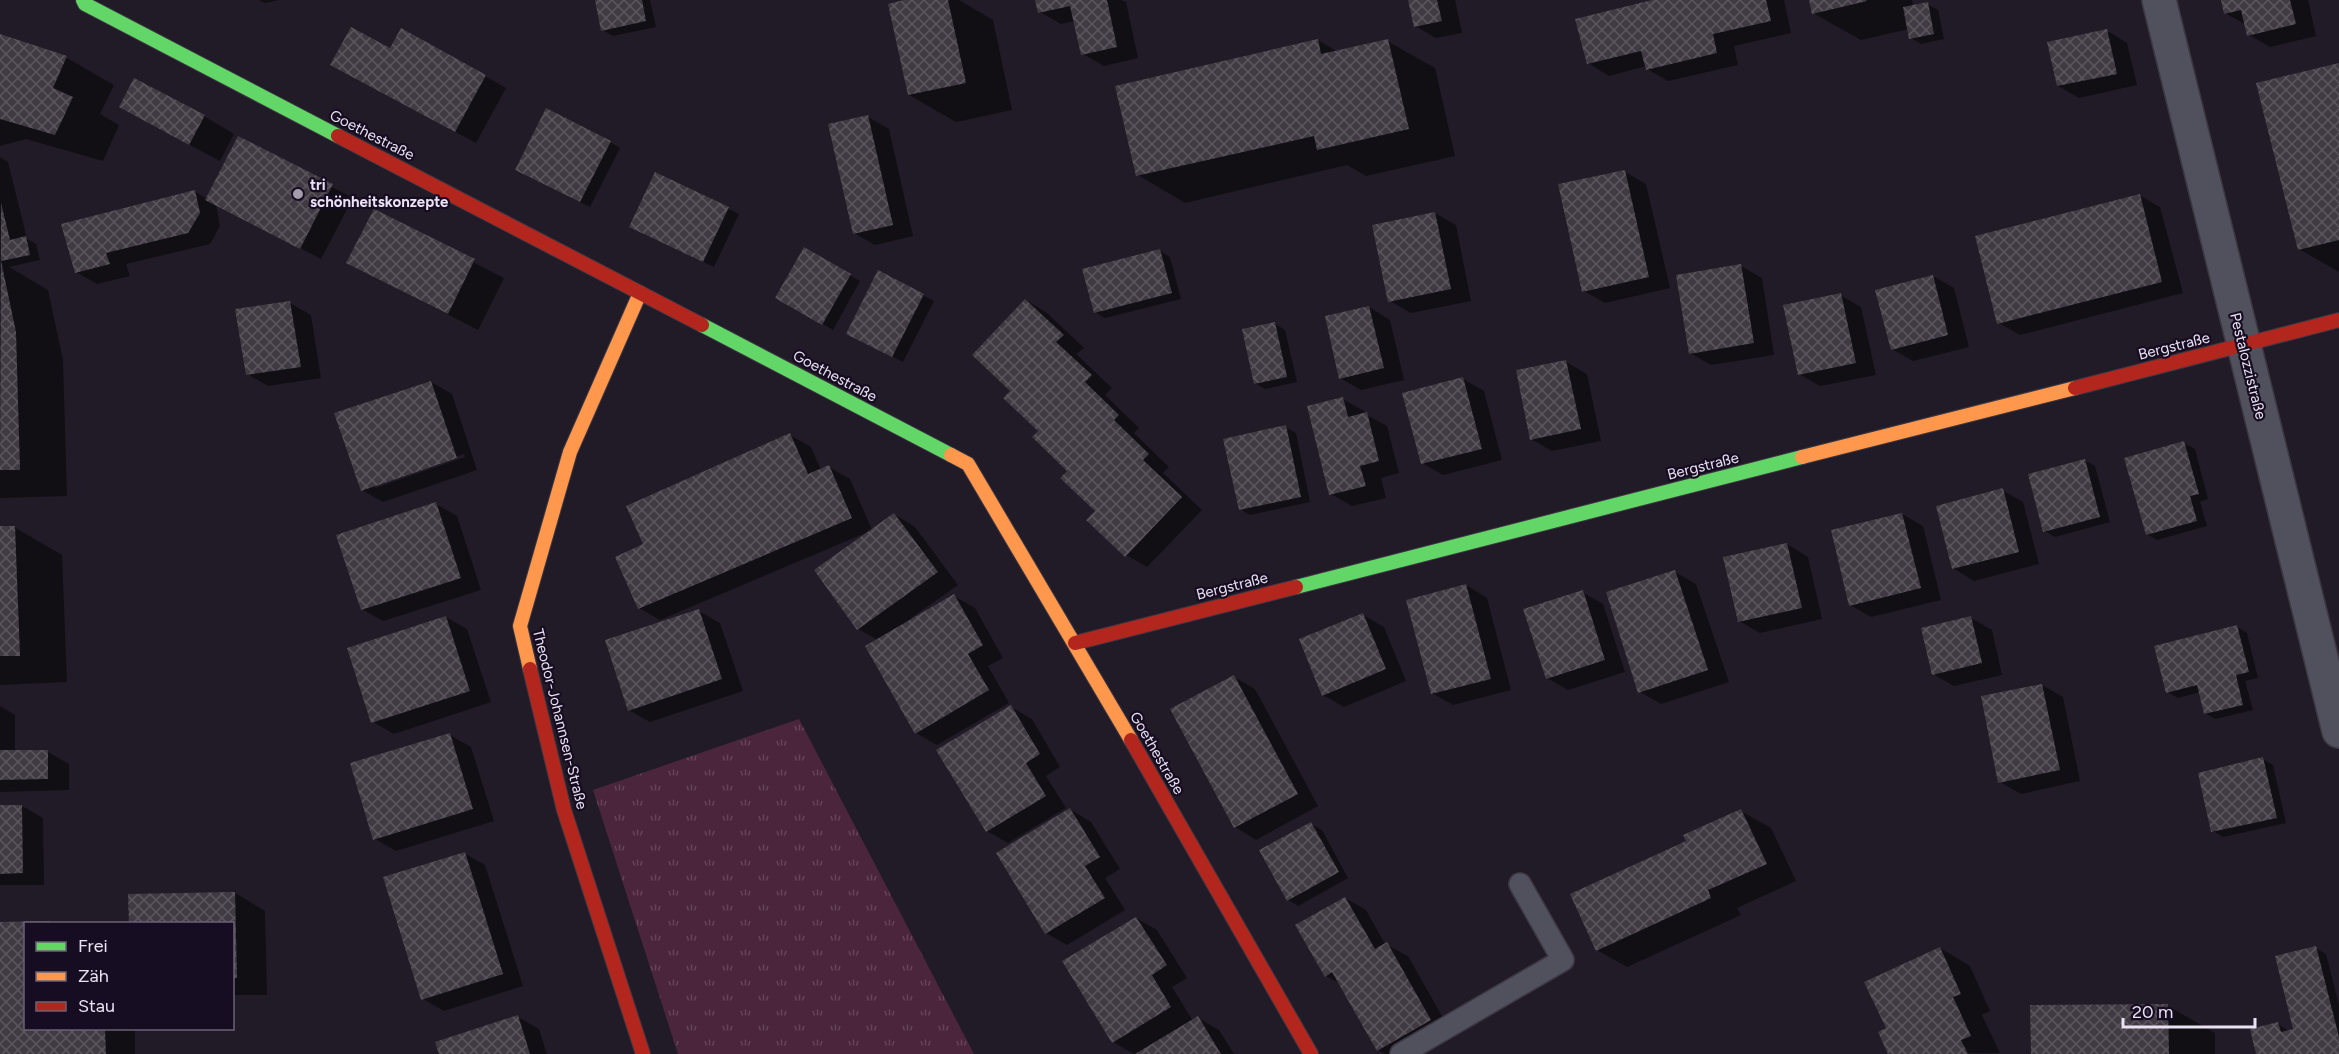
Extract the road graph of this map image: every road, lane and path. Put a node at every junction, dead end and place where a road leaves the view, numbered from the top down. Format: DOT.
graph roads {
  1 [pos="83,0"];
  2 [pos="2158,0"];
  3 [pos="640,293"];
  4 [pos="2339,320"];
  5 [pos="2243,345"];
  6 [pos="1075,643"];
  7 [pos="2339,731"];
  8 [pos="1520,884"];
  9 [pos="643,1054"];
  10 [pos="1311,1054"];
  11 [pos="1401,1054"];
  1 -- 3 [label="street, Goethestraße"];
  2 -- 5 [label="street, Pestalozzistraße"];
  3 -- 6 [label="street, Goethestraße"];
  3 -- 9 [label="street, Theodor-Johannsen-Straße"];
  4 -- 5 [label="street, Bergstraße"];
  5 -- 6 [label="street, Bergstraße"];
  5 -- 7 [label="street, Pestalozzistraße"];
  6 -- 10 [label="street, Goethestraße"];
  8 -- 11 [label="lane"];
}
